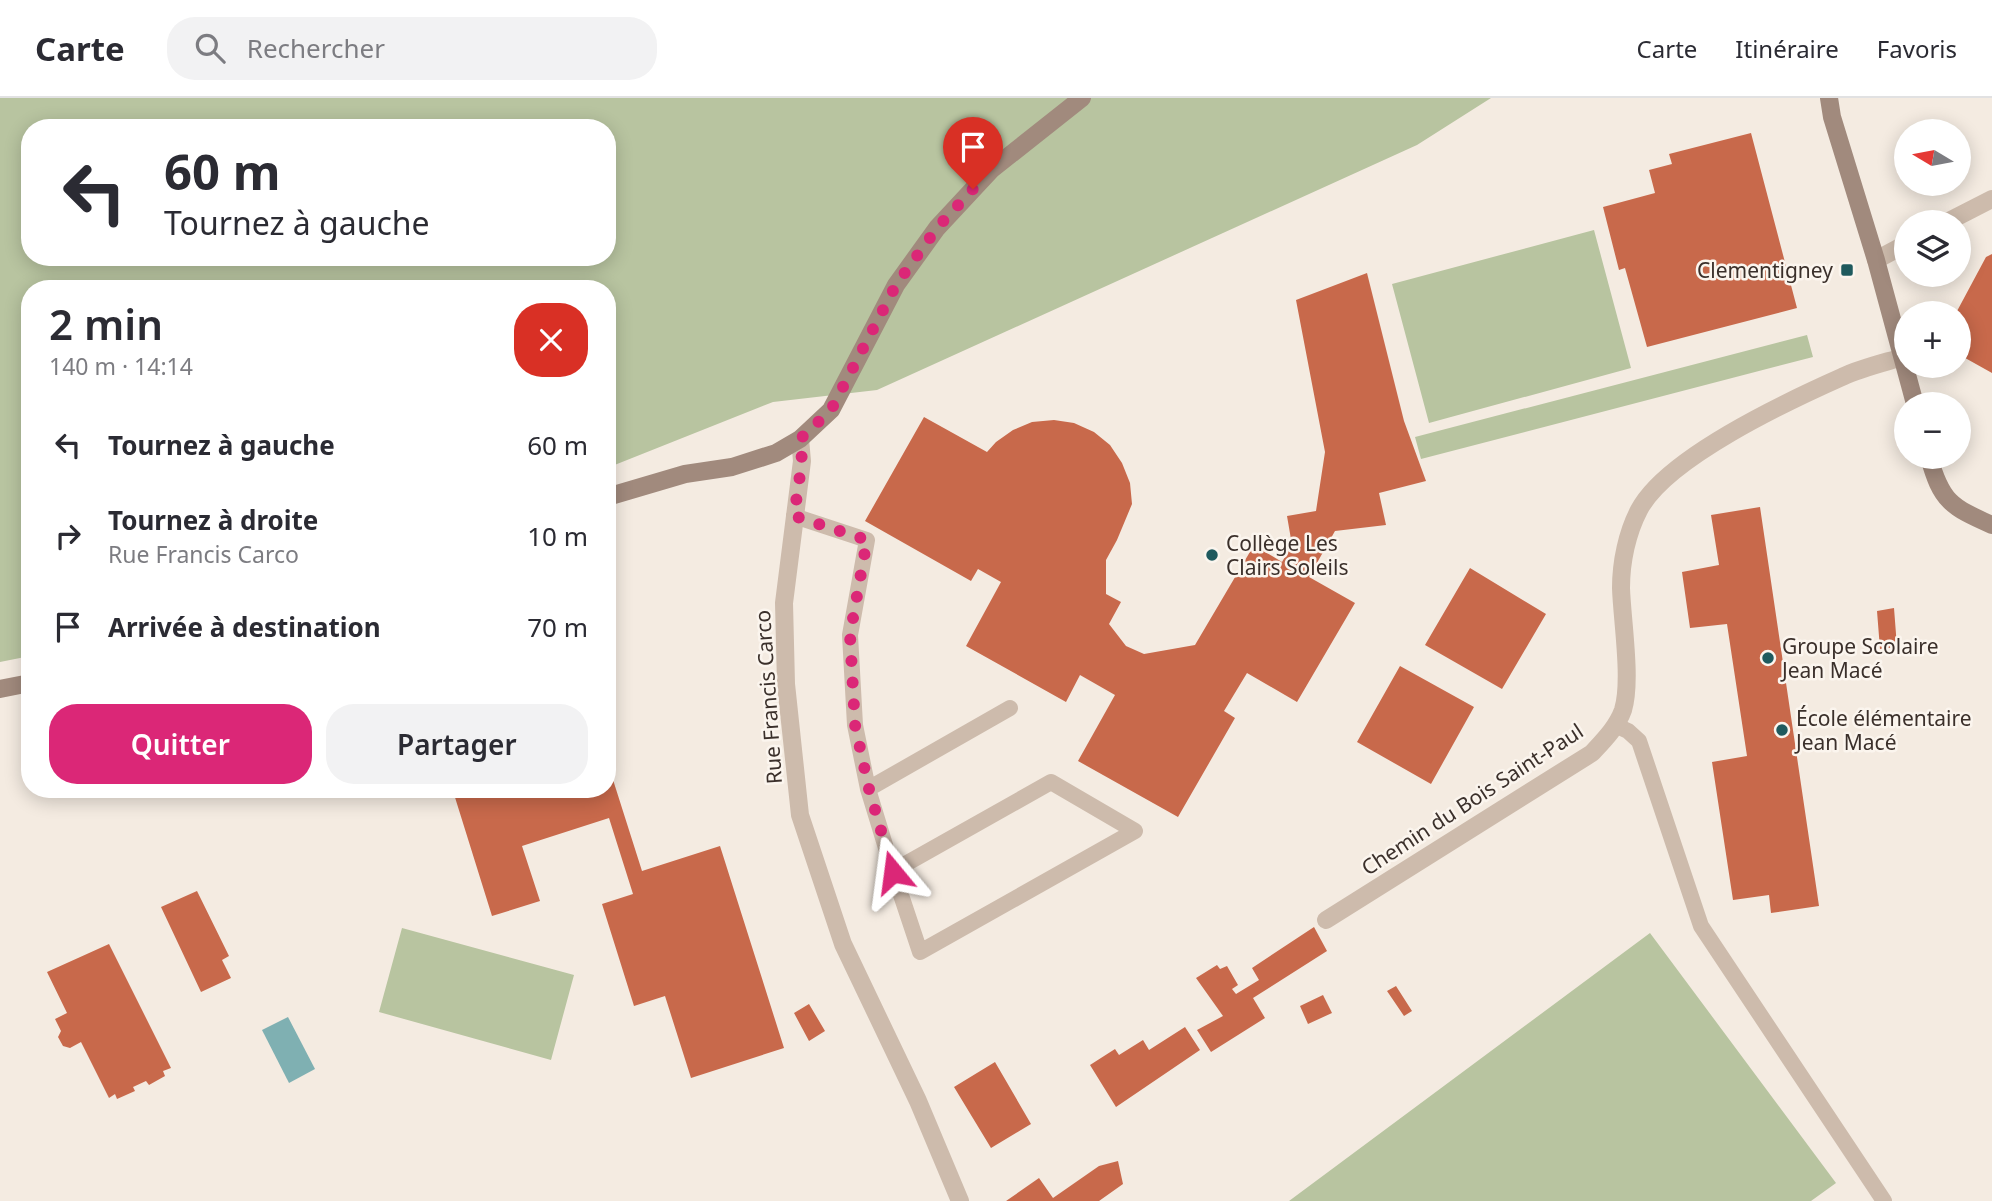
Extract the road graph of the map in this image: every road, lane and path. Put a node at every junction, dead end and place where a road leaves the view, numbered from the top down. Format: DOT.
graph roads {
  1 [pos="1082,98"];
  2 [pos="1829,98"];
  3 [pos="1992,199"];
  4 [pos="1970,210"];
  5 [pos="1894,250"];
  6 [pos="1876,260"];
  7 [pos="1894,325"];
  8 [pos="1894,360"];
  9 [pos="800,439"];
  10 [pos="1934,469"];
  11 [pos="616,494"];
  12 [pos="794,516"];
  13 [pos="1992,525"];
  14 [pos="21,685"];
  15 [pos="0,689"];
  16 [pos="1010,708"];
  17 [pos="1615,725"];
  18 [pos="869,789"];
  19 [pos="893,872"];
  20 [pos="1326,920"];
  21 [pos="960,1201"];
  22 [pos="1884,1201"];
  1 -- 9 [label="street"];
  2 -- 6 [label="street"];
  3 -- 4 [label="street"];
  5 -- 6 [label="street"];
  6 -- 7 [label="street"];
  8 -- 17 [label="street, Chemin du Bois Saint-Paul"];
  9 -- 11 [label="street"];
  9 -- 12 [label="street, Rue Francis Carco"];
  10 -- 13 [label="street"];
  12 -- 18 [label="lane"];
  12 -- 21 [label="street, Rue Francis Carco"];
  14 -- 15 [label="street"];
  16 -- 18 [label="lane"];
  17 -- 20 [label="street, Chemin du Bois Saint-Paul"];
  17 -- 22 [label="lane"];
  18 -- 19 [label="lane"];
  19 -- 19 [label="lane"];
}
